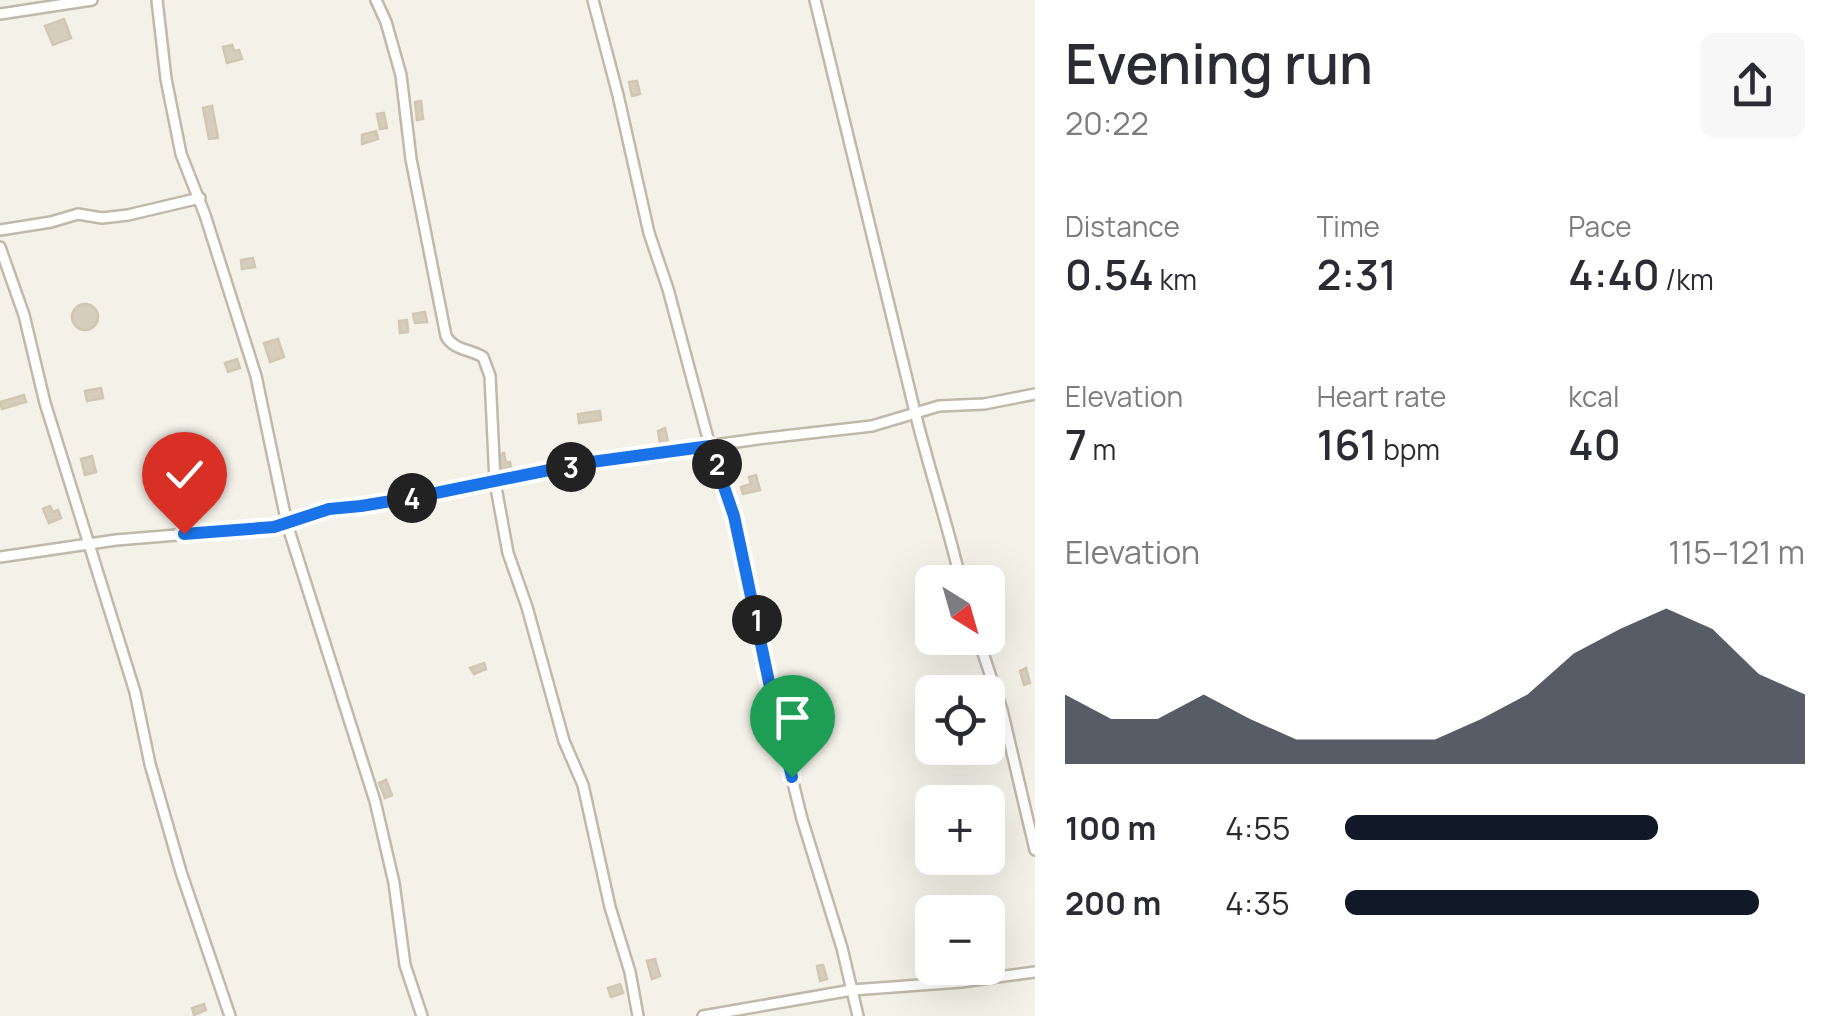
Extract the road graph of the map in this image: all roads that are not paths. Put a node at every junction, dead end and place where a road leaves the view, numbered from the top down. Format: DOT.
graph roads {
  1 [pos="92,0"];
  2 [pos="157,0"];
  3 [pos="376,0"];
  4 [pos="593,0"];
  5 [pos="815,0"];
  6 [pos="0,14"];
  7 [pos="200,198"];
  8 [pos="0,230"];
  9 [pos="0,248"];
  10 [pos="1035,394"];
  11 [pos="915,412"];
  12 [pos="710,446"];
  13 [pos="495,482"];
  14 [pos="287,524"];
  15 [pos="88,544"];
  16 [pos="0,557"];
  17 [pos="957,565"];
  18 [pos="984,655"];
  19 [pos="1035,850"];
  20 [pos="1035,972"];
  21 [pos="852,990"];
  22 [pos="230,1016"];
  23 [pos="422,1016"];
  24 [pos="638,1016"];
  25 [pos="703,1016"];
  26 [pos="858,1016"];
  1 -- 6 [label="street"];
  2 -- 7 [label="street"];
  3 -- 13 [label="street"];
  4 -- 12 [label="street"];
  5 -- 11 [label="street"];
  7 -- 8 [label="street"];
  7 -- 14 [label="street"];
  9 -- 15 [label="street"];
  10 -- 11 [label="street"];
  11 -- 12 [label="street"];
  11 -- 17 [label="street"];
  12 -- 13 [label="street"];
  12 -- 21 [label="street"];
  13 -- 14 [label="street"];
  13 -- 24 [label="street"];
  14 -- 15 [label="street"];
  14 -- 23 [label="street"];
  15 -- 16 [label="street"];
  15 -- 22 [label="street"];
  18 -- 19 [label="street"];
  20 -- 21 [label="street"];
  21 -- 25 [label="street"];
  21 -- 26 [label="street"];
}
